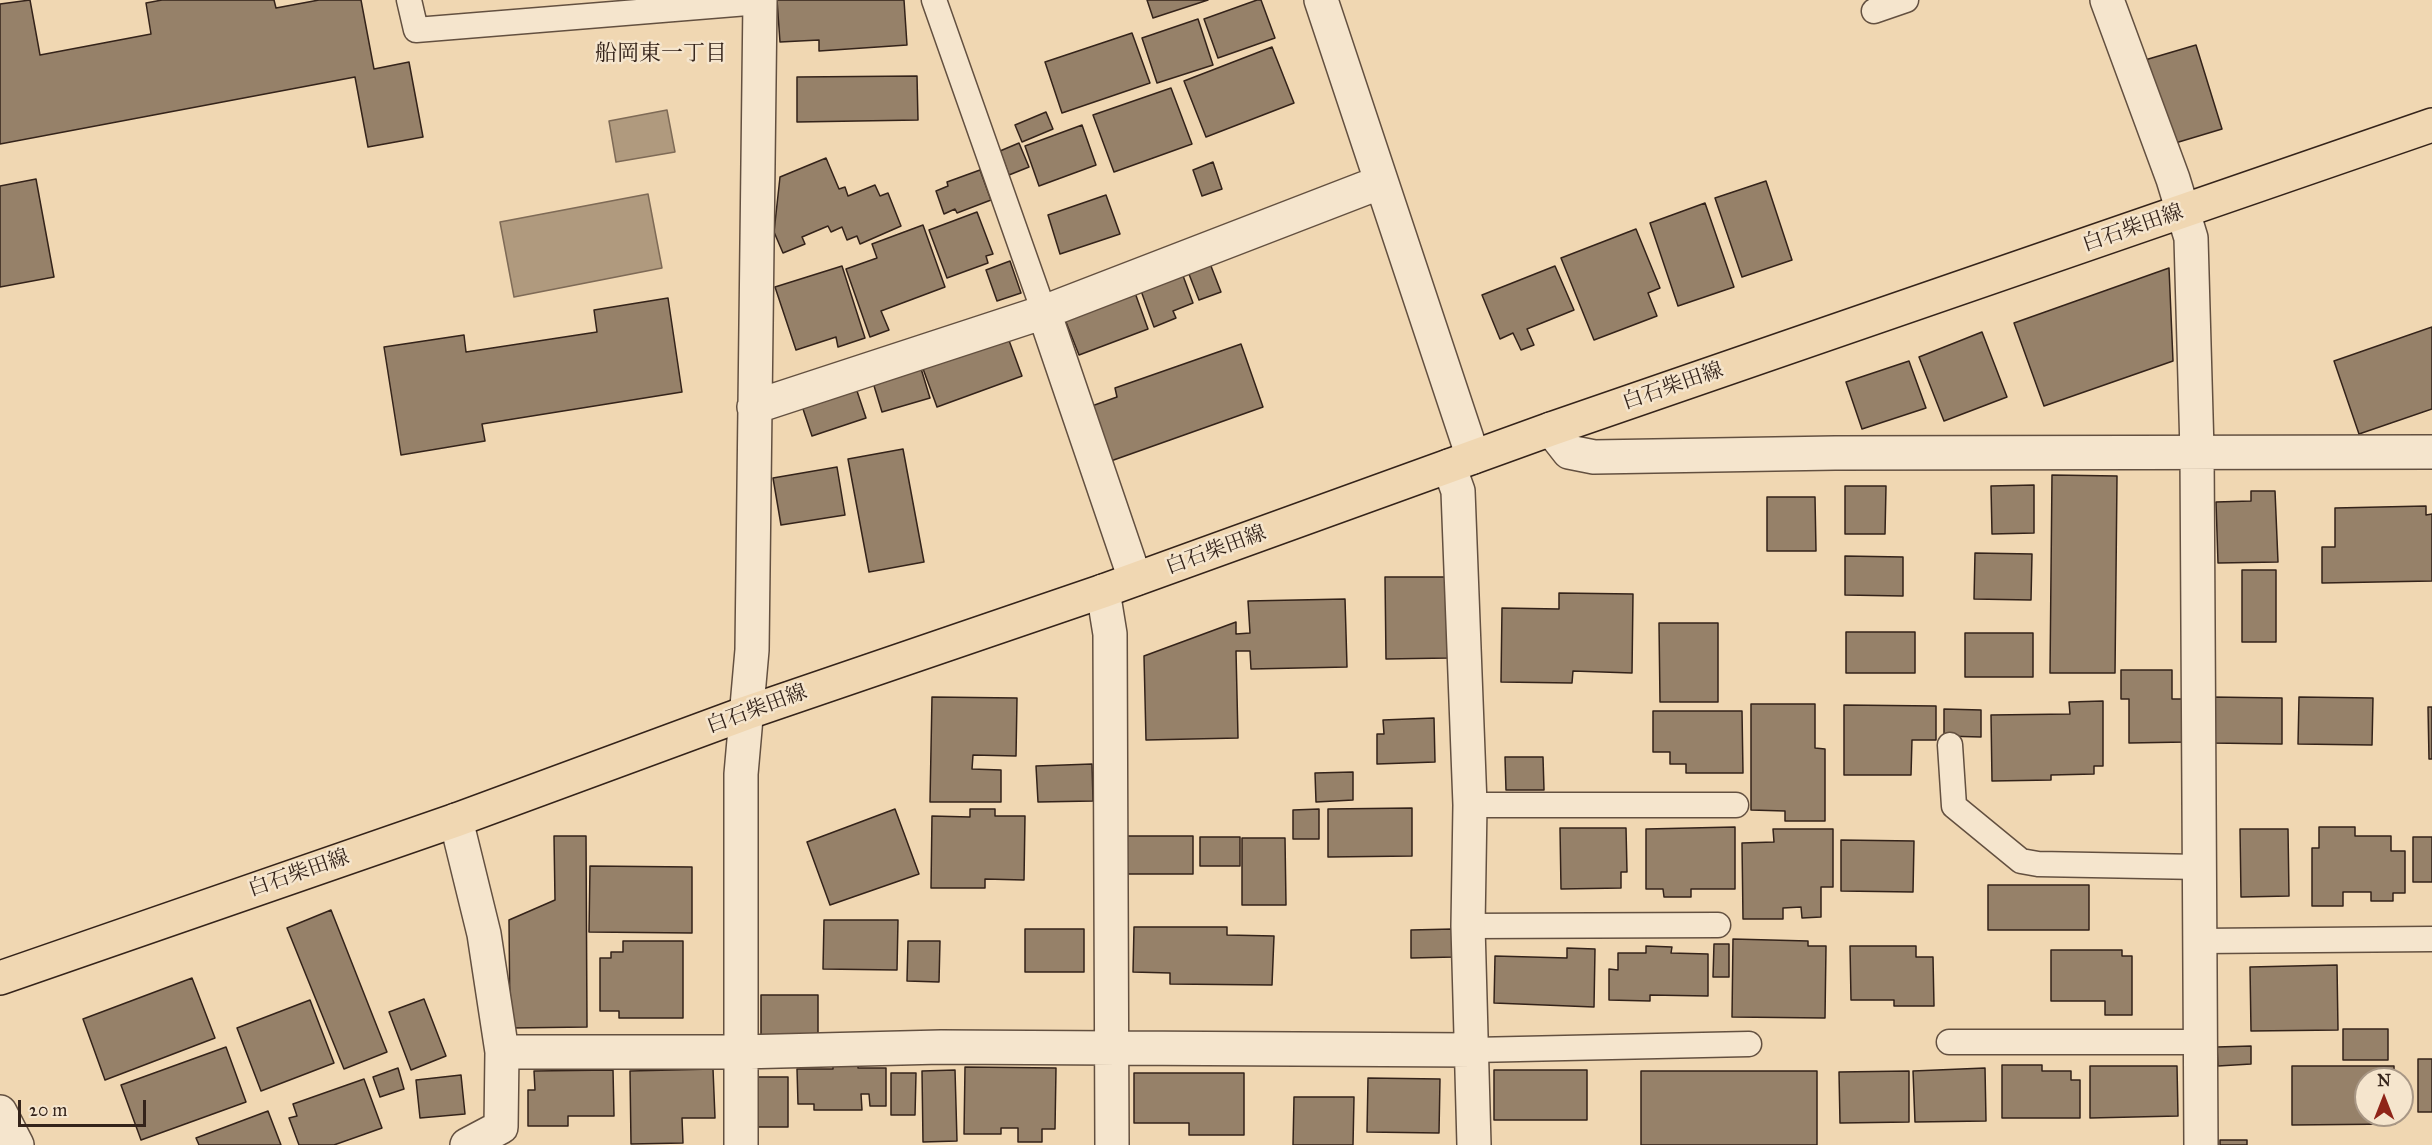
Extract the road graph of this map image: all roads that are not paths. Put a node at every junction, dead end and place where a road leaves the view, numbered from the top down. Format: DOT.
graph roads {
  1 [pos="409,0"];
  2 [pos="934,0"];
  3 [pos="1320,0"];
  4 [pos="1906,0"];
  5 [pos="2107,0"];
  6 [pos="760,1"];
  7 [pos="1874,11"];
  8 [pos="2432,125"];
  9 [pos="1381,182"];
  10 [pos="2185,212"];
  11 [pos="1044,312"];
  12 [pos="754,407"];
  13 [pos="1551,429"];
  14 [pos="2197,451"];
  15 [pos="2432,452"];
  16 [pos="1461,462"];
  17 [pos="1135,579"];
  18 [pos="1103,591"];
  19 [pos="746,713"];
  20 [pos="1950,745"];
  21 [pos="1470,804"];
  22 [pos="1736,804"];
  23 [pos="456,820"];
  24 [pos="2200,867"];
  25 [pos="1718,925"];
  26 [pos="1468,926"];
  27 [pos="2432,939"];
  28 [pos="2200,941"];
  29 [pos="0,978"];
  30 [pos="1948,1042"];
  31 [pos="2199,1042"];
  32 [pos="1749,1044"];
  33 [pos="1113,1047"];
  34 [pos="1473,1050"];
  35 [pos="501,1052"];
  36 [pos="740,1052"];
  37 [pos="0,1112"];
  38 [pos="17,1145"];
  39 [pos="467,1145"];
  40 [pos="741,1145"];
  41 [pos="1112,1145"];
  42 [pos="1474,1145"];
  43 [pos="2201,1145"];
  1 -- 6 [label="lane"];
  2 -- 11 [label="lane"];
  3 -- 9 [label="street"];
  4 -- 7 [label="lane"];
  5 -- 10 [label="street"];
  6 -- 12 [label="street"];
  8 -- 10 [label="main road, 白石柴田線"];
  9 -- 11 [label="street"];
  9 -- 16 [label="street"];
  10 -- 13 [label="main road, 白石柴田線"];
  10 -- 14 [label="street"];
  11 -- 12 [label="street"];
  11 -- 17 [label="street"];
  12 -- 19 [label="street"];
  13 -- 14 [label="street"];
  13 -- 16 [label="main road, 白石柴田線"];
  14 -- 15 [label="street"];
  14 -- 24 [label="street"];
  16 -- 17 [label="main road, 白石柴田線"];
  16 -- 21 [label="street"];
  17 -- 18 [label="main road, 白石柴田線"];
  18 -- 19 [label="main road, 白石柴田線"];
  18 -- 33 [label="street"];
  19 -- 23 [label="main road, 白石柴田線"];
  19 -- 36 [label="street"];
  20 -- 24 [label="lane"];
  21 -- 22 [label="lane"];
  21 -- 26 [label="street"];
  23 -- 29 [label="main road, 白石柴田線"];
  23 -- 35 [label="street"];
  24 -- 28 [label="street"];
  25 -- 26 [label="lane"];
  26 -- 34 [label="street"];
  27 -- 28 [label="lane"];
  28 -- 31 [label="street"];
  30 -- 31 [label="lane"];
  31 -- 43 [label="street"];
  32 -- 34 [label="lane"];
  33 -- 34 [label="street"];
  33 -- 36 [label="street"];
  33 -- 41 [label="street"];
  34 -- 42 [label="street"];
  35 -- 36 [label="street"];
  35 -- 39 [label="street"];
  36 -- 40 [label="street"];
  37 -- 38 [label="street"];
}
